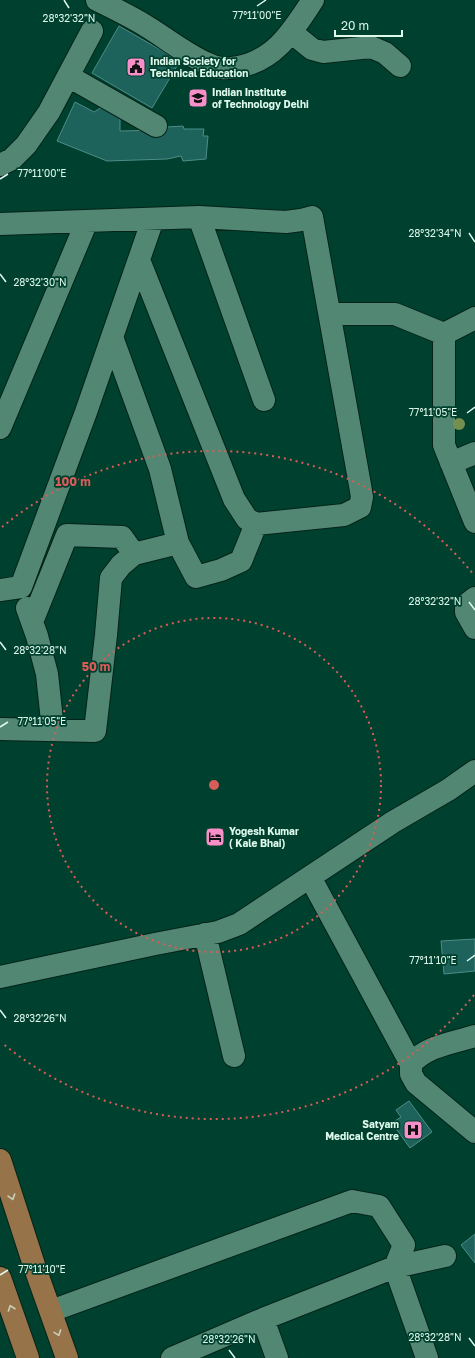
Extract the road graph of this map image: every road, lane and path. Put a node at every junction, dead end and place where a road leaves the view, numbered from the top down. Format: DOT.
graph roads {
  1 [pos="97,0"];
  2 [pos="313,0"];
  3 [pos="92,31"];
  4 [pos="291,32"];
  5 [pos="400,66"];
  6 [pos="68,76"];
  7 [pos="156,126"];
  8 [pos="0,165"];
  9 [pos="199,217"];
  10 [pos="153,219"];
  11 [pos="87,222"];
  12 [pos="0,224"];
  13 [pos="139,260"];
  14 [pos="330,314"];
  15 [pos="475,318"];
  16 [pos="444,334"];
  17 [pos="112,337"];
  18 [pos="264,400"];
  19 [pos="0,428"];
  20 [pos="475,453"];
  21 [pos="451,463"];
  22 [pos="475,522"];
  23 [pos="256,524"];
  24 [pos="178,543"];
  25 [pos="134,554"];
  26 [pos="10,589"];
  27 [pos="475,598"];
  28 [pos="32,622"];
  29 [pos="475,628"];
  30 [pos="0,729"];
  31 [pos="53,730"];
  32 [pos="475,771"];
  33 [pos="310,877"];
  34 [pos="205,934"];
  35 [pos="0,977"];
  36 [pos="475,1036"];
  37 [pos="234,1056"];
  38 [pos="411,1064"];
  39 [pos="475,1132"];
  40 [pos="0,1160"];
  41 [pos="445,1256"];
  42 [pos="395,1267"];
  43 [pos="0,1278"];
  44 [pos="50,1311"];
  45 [pos="263,1319"];
  46 [pos="197,1353"];
  47 [pos="28,1358"];
  48 [pos="67,1358"];
  49 [pos="172,1358"];
  50 [pos="277,1358"];
  51 [pos="427,1358"];
  1 -- 4 [label="street"];
  2 -- 4 [label="street"];
  3 -- 6 [label="street"];
  4 -- 5 [label="street"];
  6 -- 7 [label="street"];
  6 -- 8 [label="street"];
  9 -- 10 [label="street"];
  9 -- 14 [label="street"];
  9 -- 18 [label="street"];
  10 -- 11 [label="street"];
  10 -- 13 [label="street"];
  11 -- 12 [label="street"];
  11 -- 19 [label="street"];
  13 -- 17 [label="street"];
  13 -- 23 [label="street"];
  14 -- 16 [label="street"];
  14 -- 23 [label="street"];
  15 -- 16 [label="street"];
  16 -- 21 [label="street"];
  17 -- 24 [label="street"];
  17 -- 26 [label="street"];
  20 -- 21 [label="street"];
  21 -- 22 [label="street"];
  23 -- 24 [label="street"];
  24 -- 25 [label="street"];
  25 -- 28 [label="street"];
  25 -- 31 [label="street"];
  26 -- 28 [label="street"];
  27 -- 29 [label="street"];
  28 -- 31 [label="street"];
  30 -- 31 [label="street"];
  32 -- 33 [label="street"];
  33 -- 34 [label="street"];
  33 -- 38 [label="street"];
  34 -- 35 [label="street"];
  34 -- 37 [label="street"];
  36 -- 38 [label="street"];
  38 -- 39 [label="street"];
  40 -- 44 [label="main road, one-way"];
  41 -- 42 [label="street"];
  42 -- 44 [label="street"];
  42 -- 45 [label="street"];
  42 -- 51 [label="street"];
  47 -- 43 [label="main road, one-way"];
  44 -- 48 [label="main road, one-way"];
  45 -- 46 [label="street"];
  45 -- 50 [label="street"];
  46 -- 49 [label="street"];
}
